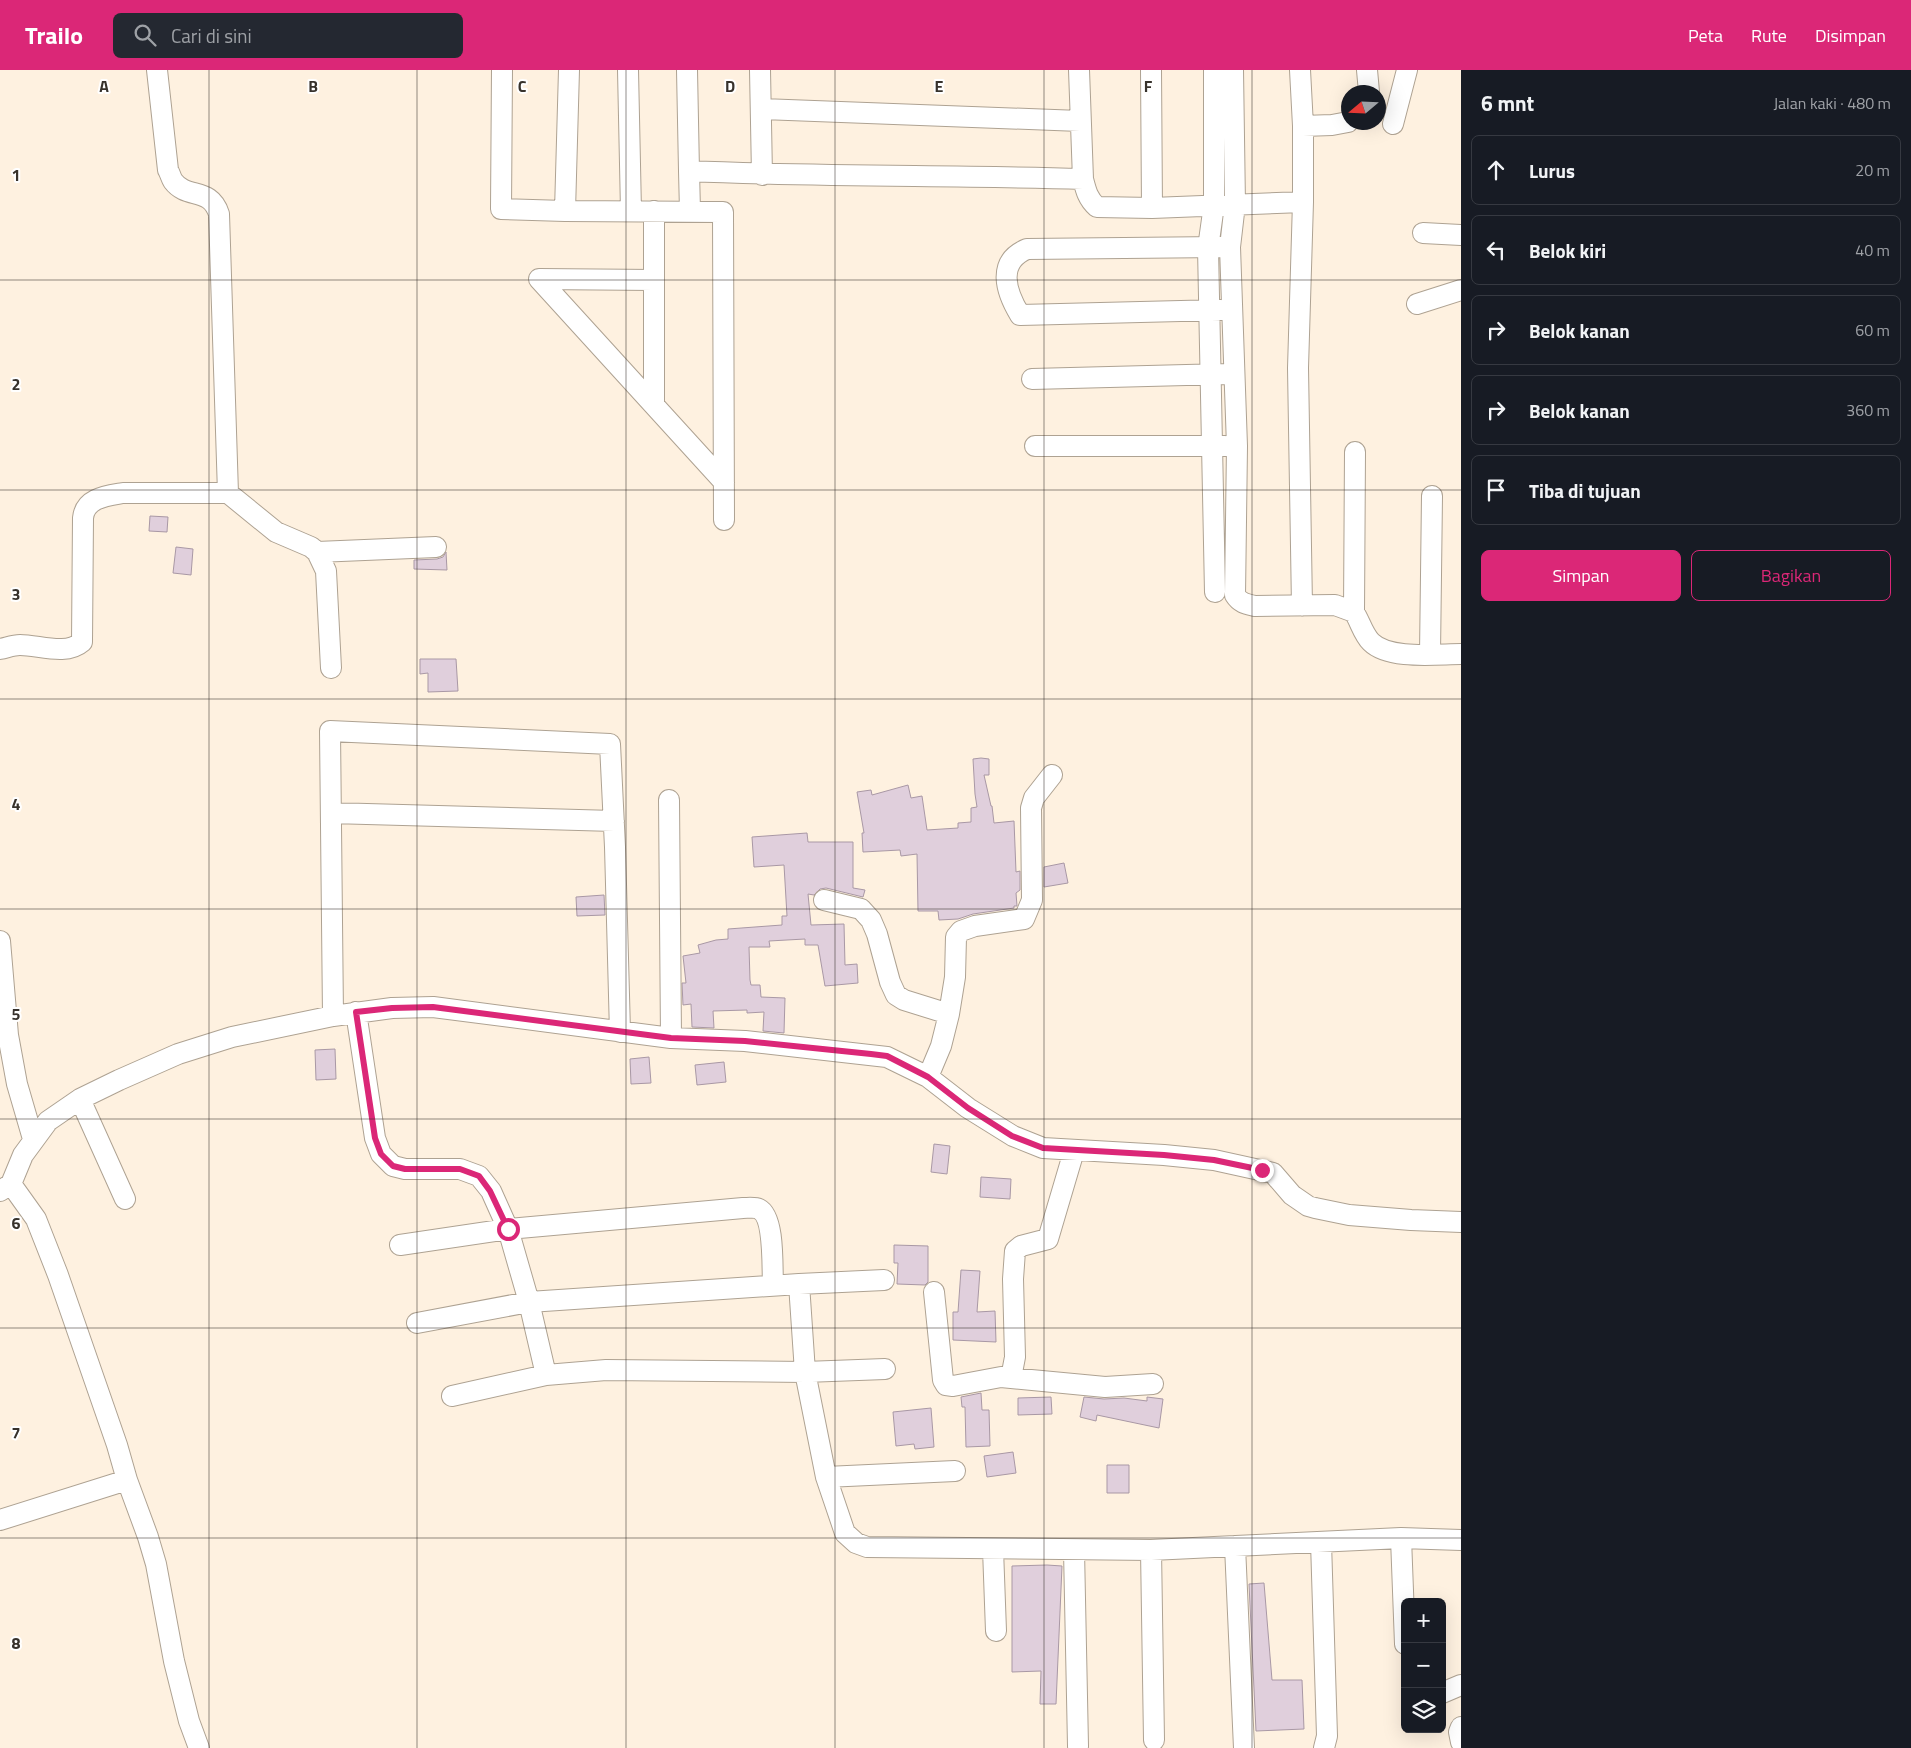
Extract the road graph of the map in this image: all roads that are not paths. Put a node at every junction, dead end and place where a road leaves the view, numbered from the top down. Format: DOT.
graph roads {
  1 [pos="157,70"];
  2 [pos="502,70"];
  3 [pos="569,70"];
  4 [pos="628,70"];
  5 [pos="687,70"];
  6 [pos="760,70"];
  7 [pos="1079,70"];
  8 [pos="1151,70"];
  9 [pos="1214,70"];
  10 [pos="1233,70"];
  11 [pos="1300,70"];
  12 [pos="1367,70"];
  13 [pos="1407,70"];
  14 [pos="1368,85"];
  15 [pos="761,109"];
  16 [pos="1080,121"];
  17 [pos="1341,123"];
  18 [pos="1393,124"];
  19 [pos="1302,126"];
  20 [pos="690,171"];
  21 [pos="762,174"];
  22 [pos="1083,179"];
  23 [pos="1303,202"];
  24 [pos="1235,204"];
  25 [pos="1214,205"];
  26 [pos="1152,208"];
  27 [pos="565,211"];
  28 [pos="631,211"];
  29 [pos="654,211"];
  30 [pos="690,211"];
  31 [pos="1423,233"];
  32 [pos="1461,236"];
  33 [pos="1230,247"];
  34 [pos="1208,248"];
  35 [pos="654,280"];
  36 [pos="1461,290"];
  37 [pos="1417,304"];
  38 [pos="1232,309"];
  39 [pos="1210,310"];
  40 [pos="1234,373"];
  41 [pos="1212,374"];
  42 [pos="1032,378"];
  43 [pos="654,404"];
  44 [pos="1035,446"];
  45 [pos="1212,446"];
  46 [pos="1237,446"];
  47 [pos="1356,452"];
  48 [pos="724,482"];
  49 [pos="228,493"];
  50 [pos="1432,496"];
  51 [pos="724,520"];
  52 [pos="436,548"];
  53 [pos="317,552"];
  54 [pos="1215,592"];
  55 [pos="1302,606"];
  56 [pos="1354,612"];
  57 [pos="0,649"];
  58 [pos="1430,654"];
  59 [pos="1461,654"];
  60 [pos="331,668"];
  61 [pos="1052,775"];
  62 [pos="669,800"];
  63 [pos="331,813"];
  64 [pos="614,821"];
  65 [pos="824,900"];
  66 [pos="0,941"];
  67 [pos="356,1012"];
  68 [pos="949,1014"];
  69 [pos="334,1016"];
  70 [pos="620,1032"];
  71 [pos="4,1036"];
  72 [pos="671,1038"];
  73 [pos="928,1077"];
  74 [pos="80,1099"];
  75 [pos="33,1139"];
  76 [pos="1074,1151"];
  77 [pos="6,1188"];
  78 [pos="125,1199"];
  79 [pos="1461,1222"];
  80 [pos="508,1229"];
  81 [pos="400,1244"];
  82 [pos="884,1280"];
  83 [pos="799,1284"];
  84 [pos="773,1286"];
  85 [pos="934,1292"];
  86 [pos="529,1302"];
  87 [pos="417,1323"];
  88 [pos="885,1369"];
  89 [pos="805,1372"];
  90 [pos="546,1375"];
  91 [pos="1011,1378"];
  92 [pos="1152,1384"];
  93 [pos="452,1396"];
  94 [pos="954,1471"];
  95 [pos="826,1477"];
  96 [pos="127,1480"];
  97 [pos="0,1520"];
  98 [pos="1401,1538"];
  99 [pos="1461,1540"];
  100 [pos="1322,1542"];
  101 [pos="1235,1546"];
  102 [pos="993,1549"];
  103 [pos="1074,1550"];
  104 [pos="1151,1550"];
  105 [pos="996,1631"];
  106 [pos="1405,1643"];
  107 [pos="1461,1686"];
  108 [pos="1446,1692"];
  109 [pos="1461,1727"];
  110 [pos="1154,1740"];
  111 [pos="1461,1742"];
  112 [pos="1078,1746"];
  113 [pos="199,1748"];
  114 [pos="1244,1748"];
  115 [pos="1324,1748"];
  1 -- 49 [label="street"];
  2 -- 27 [label="street"];
  3 -- 27 [label="street"];
  4 -- 28 [label="street"];
  5 -- 20 [label="street"];
  6 -- 15 [label="street"];
  7 -- 16 [label="street"];
  8 -- 26 [label="street"];
  9 -- 25 [label="street"];
  10 -- 24 [label="street"];
  11 -- 19 [label="street"];
  12 -- 14 [label="street"];
  13 -- 18 [label="street"];
  15 -- 16 [label="street"];
  15 -- 21 [label="street"];
  16 -- 22 [label="street"];
  17 -- 19 [label="street"];
  19 -- 23 [label="street"];
  20 -- 21 [label="street"];
  20 -- 30 [label="street"];
  21 -- 22 [label="street"];
  22 -- 26 [label="street"];
  23 -- 24 [label="street"];
  23 -- 55 [label="street"];
  24 -- 25 [label="street"];
  24 -- 33 [label="street"];
  25 -- 26 [label="street"];
  25 -- 34 [label="street"];
  27 -- 28 [label="street"];
  28 -- 29 [label="street"];
  29 -- 30 [label="street"];
  29 -- 35 [label="street"];
  30 -- 48 [label="street"];
  31 -- 32 [label="street"];
  33 -- 34 [label="street"];
  33 -- 38 [label="street"];
  34 -- 39 [label="street"];
  34 -- 39 [label="street"];
  35 -- 43 [label="street"];
  35 -- 43 [label="street"];
  36 -- 37 [label="street"];
  38 -- 39 [label="street"];
  38 -- 40 [label="street"];
  39 -- 41 [label="street"];
  40 -- 41 [label="street"];
  40 -- 46 [label="street"];
  41 -- 42 [label="street"];
  41 -- 45 [label="street"];
  43 -- 48 [label="street"];
  44 -- 45 [label="street"];
  45 -- 46 [label="street"];
  45 -- 54 [label="street"];
  46 -- 55 [label="street"];
  47 -- 56 [label="street"];
  48 -- 51 [label="street"];
  49 -- 53 [label="street"];
  49 -- 57 [label="street"];
  50 -- 58 [label="street"];
  52 -- 53 [label="street"];
  53 -- 60 [label="street"];
  55 -- 56 [label="street"];
  56 -- 58 [label="street"];
  58 -- 59 [label="street"];
  61 -- 68 [label="street"];
  62 -- 72 [label="street"];
  63 -- 64 [label="street"];
  63 -- 64 [label="street"];
  63 -- 69 [label="street"];
  64 -- 70 [label="street"];
  65 -- 68 [label="street"];
  66 -- 71 [label="street"];
  67 -- 69 [label="street"];
  67 -- 70 [label="street"];
  67 -- 80 [label="street"];
  68 -- 73 [label="street"];
  69 -- 74 [label="street"];
  70 -- 72 [label="street"];
  71 -- 75 [label="street"];
  72 -- 73 [label="street"];
  73 -- 76 [label="street"];
  74 -- 75 [label="street"];
  74 -- 78 [label="street"];
  75 -- 77 [label="street"];
  76 -- 79 [label="street"];
  76 -- 91 [label="street"];
  77 -- 96 [label="street"];
  80 -- 81 [label="street"];
  80 -- 84 [label="street"];
  80 -- 86 [label="street"];
  82 -- 83 [label="street"];
  83 -- 84 [label="street"];
  83 -- 89 [label="street"];
  84 -- 86 [label="street"];
  85 -- 91 [label="street"];
  86 -- 87 [label="street"];
  86 -- 90 [label="street"];
  88 -- 89 [label="street"];
  89 -- 90 [label="street"];
  89 -- 95 [label="street"];
  90 -- 93 [label="street"];
  91 -- 92 [label="street"];
  94 -- 95 [label="street"];
  95 -- 102 [label="street"];
  96 -- 97 [label="street"];
  96 -- 113 [label="street"];
  98 -- 99 [label="street"];
  98 -- 100 [label="street"];
  98 -- 106 [label="street"];
  100 -- 101 [label="street"];
  100 -- 115 [label="street"];
  101 -- 104 [label="street"];
  101 -- 114 [label="street"];
  102 -- 103 [label="street"];
  102 -- 105 [label="street"];
  103 -- 104 [label="street"];
  103 -- 112 [label="street"];
  104 -- 110 [label="street"];
  107 -- 108 [label="street"];
  109 -- 111 [label="street"];
}
